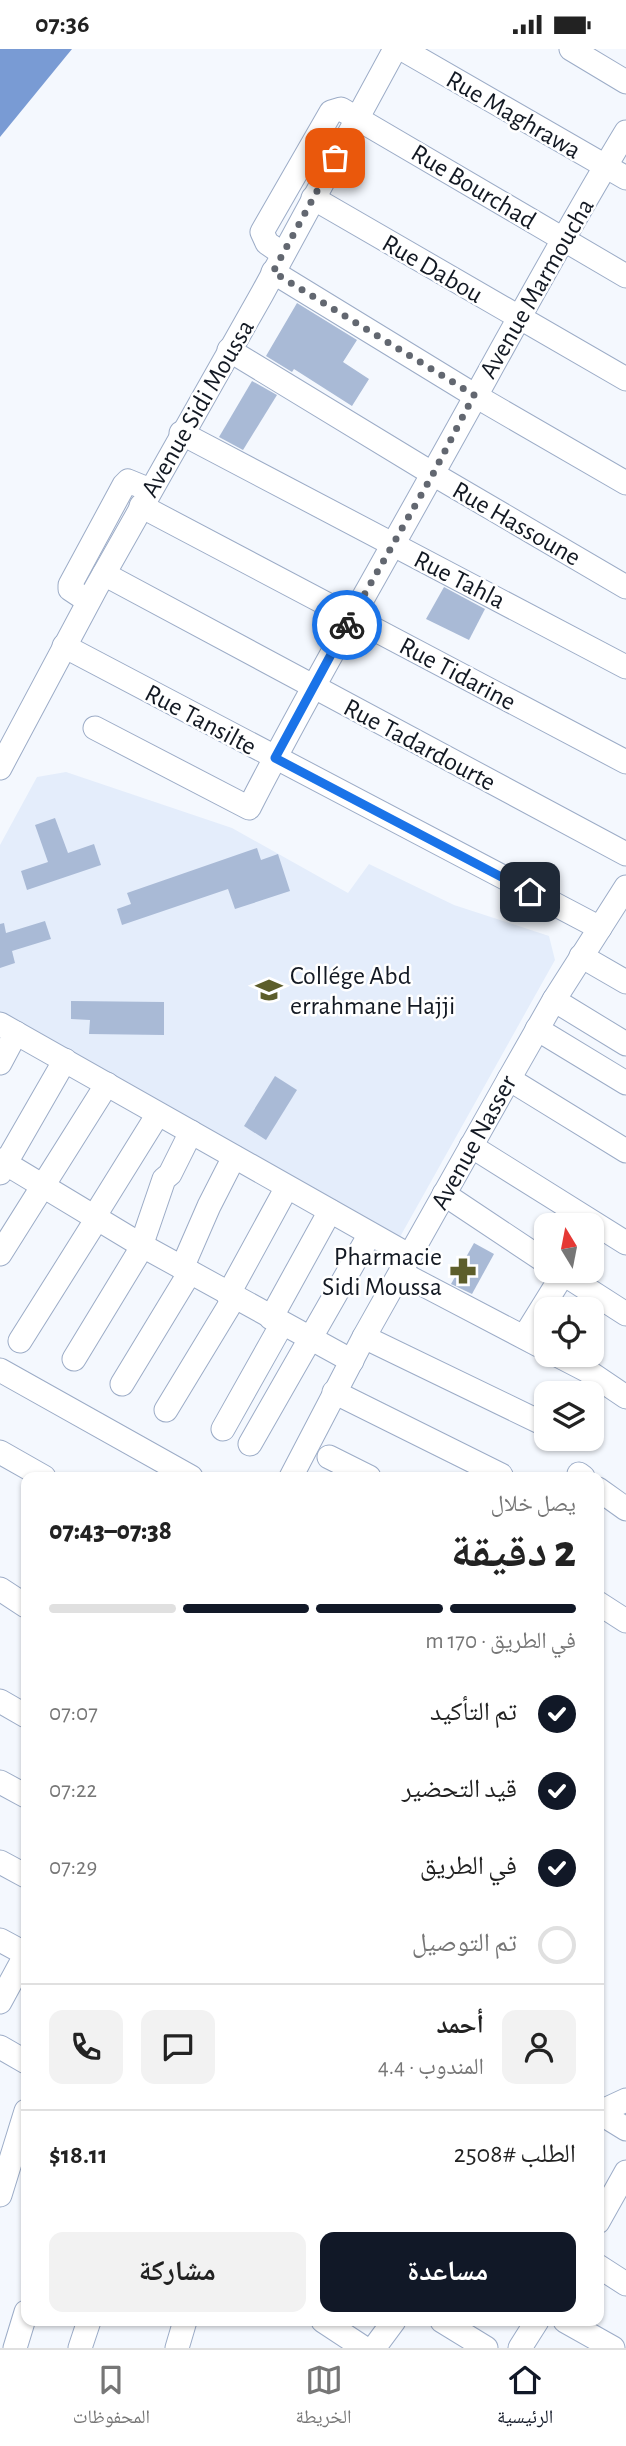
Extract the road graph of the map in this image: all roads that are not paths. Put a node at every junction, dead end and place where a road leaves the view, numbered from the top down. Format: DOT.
graph roads {
  1 [pos="396,49"];
  2 [pos="402,49"];
  3 [pos="570,49"];
  4 [pos="626,82"];
  5 [pos="358,118"];
  6 [pos="626,132"];
  7 [pos="605,166"];
  8 [pos="626,178"];
  9 [pos="313,198"];
  10 [pos="563,239"];
  11 [pos="278,263"];
  12 [pos="626,277"];
  13 [pos="518,318"];
  14 [pos="229,350"];
  15 [pos="626,379"];
  16 [pos="474,395"];
  17 [pos="181,433"];
  18 [pos="433,474"];
  19 [pos="626,483"];
  20 [pos="145,498"];
  21 [pos="392,544"];
  22 [pos="104,574"];
  23 [pos="626,587"];
  24 [pos="88,601"];
  25 [pos="351,617"];
  26 [pos="64,646"];
  27 [pos="626,667"];
  28 [pos="312,687"];
  29 [pos="95,728"];
  30 [pos="275,758"];
  31 [pos="626,762"];
  32 [pos="0,768"];
  33 [pos="626,854"];
  34 [pos="626,887"];
  35 [pos="612,919"];
  36 [pos="581,955"];
  37 [pos="626,982"];
  38 [pos="554,1000"];
  39 [pos="8,1028"];
  40 [pos="537,1029"];
  41 [pos="626,1044"];
  42 [pos="65,1060"];
  43 [pos="0,1063"];
  44 [pos="509,1079"];
  45 [pos="626,1083"];
  46 [pos="107,1084"];
  47 [pos="158,1114"];
  48 [pos="191,1132"];
  49 [pos="471,1146"];
  50 [pos="626,1151"];
  51 [pos="234,1157"];
  52 [pos="2,1165"];
  53 [pos="44,1185"];
  54 [pos="287,1187"];
  55 [pos="444,1194"];
  56 [pos="330,1211"];
  57 [pos="572,1213"];
  58 [pos="96,1217"];
  59 [pos="604,1232"];
  60 [pos="370,1234"];
  61 [pos="626,1243"];
  62 [pos="141,1245"];
  63 [pos="534,1253"];
  64 [pos="0,1254"];
  65 [pos="405,1264"];
  66 [pos="186,1270"];
  67 [pos="551,1283"];
  68 [pos="579,1283"];
  69 [pos="231,1296"];
  70 [pos="626,1314"];
  71 [pos="276,1321"];
  72 [pos="524,1337"];
  73 [pos="364,1338"];
  74 [pos="310,1339"];
  75 [pos="19,1341"];
  76 [pos="534,1342"];
  77 [pos="74,1359"];
  78 [pos="352,1361"];
  79 [pos="580,1367"];
  80 [pos="0,1370"];
  81 [pos="122,1384"];
  82 [pos="334,1392"];
  83 [pos="626,1397"];
  84 [pos="166,1410"];
  85 [pos="534,1419"];
  86 [pos="223,1429"];
  87 [pos="250,1444"];
  88 [pos="0,1452"];
  89 [pos="320,1452"];
  90 [pos="35,1472"];
  91 [pos="182,1472"];
  92 [pos="297,1472"];
  93 [pos="359,1472"];
  94 [pos="495,1472"];
  95 [pos="604,1493"];
  96 [pos="626,1509"];
  97 [pos="0,1589"];
  98 [pos="21,1603"];
  99 [pos="604,1607"];
  100 [pos="626,1621"];
  101 [pos="0,1701"];
  102 [pos="21,1713"];
  103 [pos="0,1781"];
  104 [pos="21,1793"];
  105 [pos="0,1862"];
  106 [pos="21,1873"];
  107 [pos="0,1940"];
  108 [pos="17,1962"];
  109 [pos="0,2002"];
  110 [pos="0,2047"];
  111 [pos="21,2059"];
  112 [pos="626,2100"];
  113 [pos="604,2111"];
  114 [pos="604,2116"];
  115 [pos="21,2127"];
  116 [pos="626,2129"];
  117 [pos="626,2172"];
  118 [pos="0,2195"];
  119 [pos="618,2205"];
  120 [pos="604,2217"];
  121 [pos="604,2270"];
  122 [pos="626,2284"];
  123 [pos="22,2326"];
  124 [pos="87,2326"];
  125 [pos="184,2326"];
  126 [pos="331,2326"];
  127 [pos="390,2326"];
  128 [pos="457,2326"];
  129 [pos="534,2326"];
  130 [pos="574,2326"];
  131 [pos="16,2348"];
  132 [pos="80,2348"];
  133 [pos="177,2348"];
  134 [pos="364,2348"];
  135 [pos="374,2348"];
  136 [pos="486,2348"];
  137 [pos="520,2348"];
  138 [pos="613,2348"];
  1 -- 5 [label="street, Avenue Sidi Moussa"];
  2 -- 7 [label="street, Rue Maghrawa"];
  3 -- 4 [label="street"];
  5 -- 9 [label="street, Avenue Sidi Moussa"];
  5 -- 10 [label="street, Rue Bourchad"];
  5 -- 11 [label="street"];
  6 -- 7 [label="street, Avenue Marmoucha"];
  7 -- 8 [label="street, Rue Maghrawa"];
  7 -- 10 [label="street, Avenue Marmoucha"];
  9 -- 11 [label="street, Avenue Sidi Moussa"];
  9 -- 13 [label="street, Rue Dabou"];
  10 -- 12 [label="street, Rue Bourchad"];
  10 -- 13 [label="street, Avenue Marmoucha"];
  11 -- 14 [label="street, Avenue Sidi Moussa"];
  11 -- 16 [label="street"];
  13 -- 15 [label="street, Rue Dabou"];
  13 -- 16 [label="street, Avenue Marmoucha"];
  14 -- 17 [label="street, Avenue Sidi Moussa"];
  14 -- 18 [label="street, Rue Hassoune"];
  16 -- 18 [label="street, Avenue Marmoucha"];
  16 -- 19 [label="street"];
  17 -- 20 [label="street, Avenue Sidi Moussa"];
  17 -- 21 [label="street, Rue Tahla"];
  18 -- 21 [label="street, Avenue Marmoucha"];
  18 -- 23 [label="street, Rue Hassoune"];
  20 -- 22 [label="street, Avenue Sidi Moussa"];
  20 -- 24 [label="street"];
  20 -- 25 [label="street, Rue Tidarine"];
  21 -- 25 [label="street, Avenue Marmoucha"];
  21 -- 27 [label="street, Rue Tahla"];
  22 -- 24 [label="street, Avenue Sidi Moussa"];
  22 -- 28 [label="street, Rue Tadardourte"];
  24 -- 26 [label="street, Avenue Sidi Moussa"];
  25 -- 28 [label="street, Avenue Marmoucha"];
  25 -- 31 [label="street, Rue Tidarine"];
  26 -- 30 [label="street, Rue Tansilte"];
  26 -- 32 [label="street, Avenue Sidi Moussa"];
  28 -- 30 [label="street, Avenue Marmoucha"];
  28 -- 33 [label="street, Rue Tadardourte"];
  29 -- 30 [label="street, Avenue Marmoucha"];
  30 -- 35 [label="street, Rue Tansilte"];
  34 -- 35 [label="street, Avenue Nasser"];
  35 -- 36 [label="street, Avenue Nasser"];
  36 -- 37 [label="street"];
  36 -- 38 [label="street, Avenue Nasser"];
  38 -- 40 [label="street, Avenue Nasser"];
  38 -- 41 [label="street"];
  39 -- 42 [label="street"];
  39 -- 43 [label="street"];
  40 -- 44 [label="street, Avenue Nasser"];
  40 -- 45 [label="street"];
  42 -- 46 [label="street"];
  42 -- 52 [label="street"];
  44 -- 49 [label="street, Avenue Nasser"];
  44 -- 50 [label="street"];
  46 -- 47 [label="street"];
  46 -- 53 [label="street"];
  47 -- 48 [label="street"];
  47 -- 58 [label="street"];
  48 -- 51 [label="street"];
  48 -- 62 [label="street"];
  49 -- 55 [label="street, Avenue Nasser"];
  49 -- 57 [label="street"];
  51 -- 54 [label="street"];
  51 -- 66 [label="street"];
  52 -- 53 [label="street"];
  53 -- 58 [label="street"];
  53 -- 64 [label="street"];
  54 -- 56 [label="street"];
  54 -- 69 [label="street"];
  55 -- 63 [label="street"];
  55 -- 65 [label="street, Avenue Nasser"];
  56 -- 60 [label="street"];
  56 -- 71 [label="street"];
  58 -- 62 [label="street"];
  58 -- 75 [label="street"];
  59 -- 61 [label="street"];
  60 -- 65 [label="street"];
  60 -- 74 [label="street"];
  62 -- 66 [label="street"];
  62 -- 77 [label="street"];
  65 -- 72 [label="street"];
  65 -- 73 [label="street, Avenue Nasser"];
  66 -- 69 [label="street"];
  66 -- 81 [label="street"];
  67 -- 72 [label="street"];
  68 -- 70 [label="street"];
  69 -- 71 [label="street"];
  69 -- 84 [label="street"];
  71 -- 74 [label="street"];
  71 -- 86 [label="street"];
  72 -- 76 [label="street"];
  73 -- 78 [label="street, Avenue Nasser"];
  73 -- 85 [label="street"];
  74 -- 78 [label="street"];
  74 -- 87 [label="street"];
  78 -- 82 [label="street, Avenue Nasser"];
  79 -- 83 [label="street"];
  80 -- 91 [label="street"];
  82 -- 89 [label="street, Avenue Nasser"];
  82 -- 94 [label="street"];
  88 -- 90 [label="street"];
  89 -- 92 [label="street, Avenue Nasser"];
  89 -- 93 [label="street"];
  95 -- 96 [label="street"];
  97 -- 98 [label="street"];
  99 -- 100 [label="street"];
  101 -- 102 [label="street"];
  103 -- 104 [label="street"];
  105 -- 106 [label="street"];
  107 -- 108 [label="street"];
  108 -- 109 [label="street"];
  110 -- 111 [label="street"];
  112 -- 113 [label="street"];
  114 -- 116 [label="street"];
  115 -- 118 [label="street"];
  117 -- 119 [label="street"];
  119 -- 120 [label="street"];
  121 -- 122 [label="street"];
  123 -- 131 [label="street"];
  124 -- 132 [label="street"];
  125 -- 133 [label="street"];
  126 -- 134 [label="street"];
  127 -- 135 [label="street"];
  128 -- 136 [label="street"];
  129 -- 137 [label="street"];
  130 -- 138 [label="street"];
}
